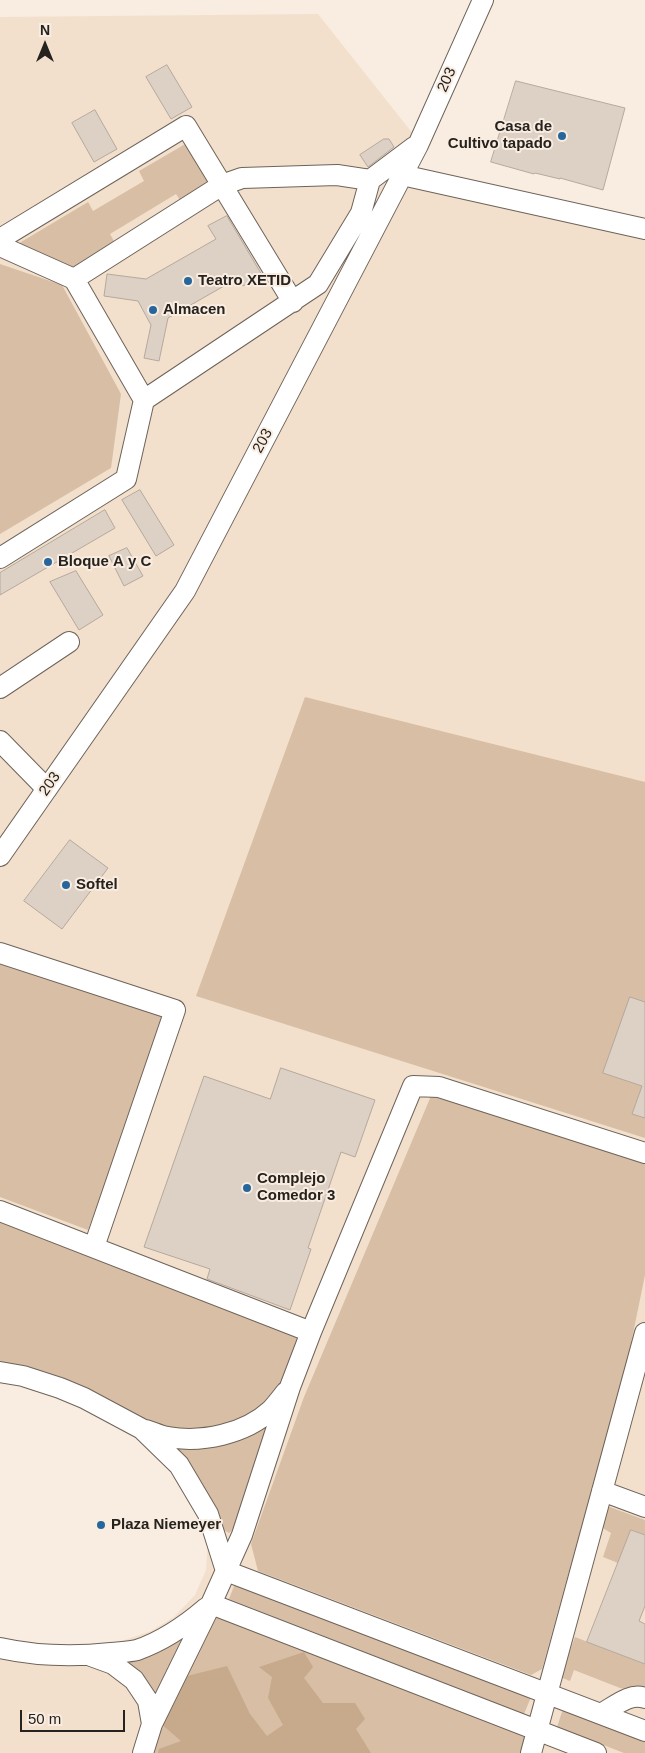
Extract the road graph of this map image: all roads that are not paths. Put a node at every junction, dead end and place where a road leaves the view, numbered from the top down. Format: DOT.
graph roads {
  1 [pos="483,0"];
  2 [pos="418,145"];
  3 [pos="402,175"];
  4 [pos="370,180"];
  5 [pos="222,185"];
  6 [pos="645,230"];
  7 [pos="1,237"];
  8 [pos="74,279"];
  9 [pos="292,302"];
  10 [pos="144,400"];
  11 [pos="0,558"];
  12 [pos="69,642"];
  13 [pos="0,688"];
  14 [pos="0,741"];
  15 [pos="47,789"];
  16 [pos="0,856"];
  17 [pos="0,954"];
  18 [pos="645,1153"];
  19 [pos="0,1211"];
  20 [pos="94,1247"];
  21 [pos="311,1332"];
  22 [pos="645,1333"];
  23 [pos="0,1372"];
  24 [pos="290,1387"];
  25 [pos="142,1429"];
  26 [pos="602,1491"];
  27 [pos="645,1507"];
  28 [pos="226,1571"];
  29 [pos="211,1604"];
  30 [pos="0,1648"];
  31 [pos="89,1656"];
  32 [pos="547,1694"];
  33 [pos="645,1698"];
  34 [pos="601,1714"];
  35 [pos="152,1724"];
  36 [pos="537,1730"];
  37 [pos="645,1731"];
  38 [pos="144,1753"];
  39 [pos="531,1753"];
  40 [pos="596,1753"];
  1 -- 2 [label="street, 203"];
  2 -- 3 [label="street, 203"];
  2 -- 4 [label="street"];
  3 -- 6 [label="street"];
  3 -- 15 [label="street, 203"];
  4 -- 5 [label="street"];
  4 -- 9 [label="street"];
  5 -- 7 [label="street"];
  5 -- 8 [label="street"];
  5 -- 9 [label="street"];
  7 -- 8 [label="street"];
  8 -- 10 [label="street"];
  9 -- 10 [label="street"];
  10 -- 11 [label="street"];
  12 -- 13 [label="street"];
  14 -- 15 [label="street"];
  15 -- 16 [label="street, 203"];
  17 -- 20 [label="street"];
  18 -- 21 [label="street"];
  19 -- 20 [label="street"];
  20 -- 21 [label="street"];
  21 -- 24 [label="street"];
  22 -- 26 [label="street"];
  23 -- 25 [label="street"];
  24 -- 25 [label="street"];
  24 -- 28 [label="street"];
  25 -- 28 [label="street"];
  26 -- 27 [label="street"];
  26 -- 32 [label="street"];
  28 -- 29 [label="street"];
  28 -- 32 [label="street"];
  29 -- 31 [label="street"];
  29 -- 35 [label="street"];
  29 -- 36 [label="street"];
  30 -- 31 [label="street"];
  31 -- 35 [label="street"];
  32 -- 34 [label="street"];
  32 -- 36 [label="street"];
  33 -- 34 [label="street"];
  34 -- 37 [label="street"];
  35 -- 38 [label="street"];
  36 -- 39 [label="street"];
  36 -- 40 [label="street"];
}
